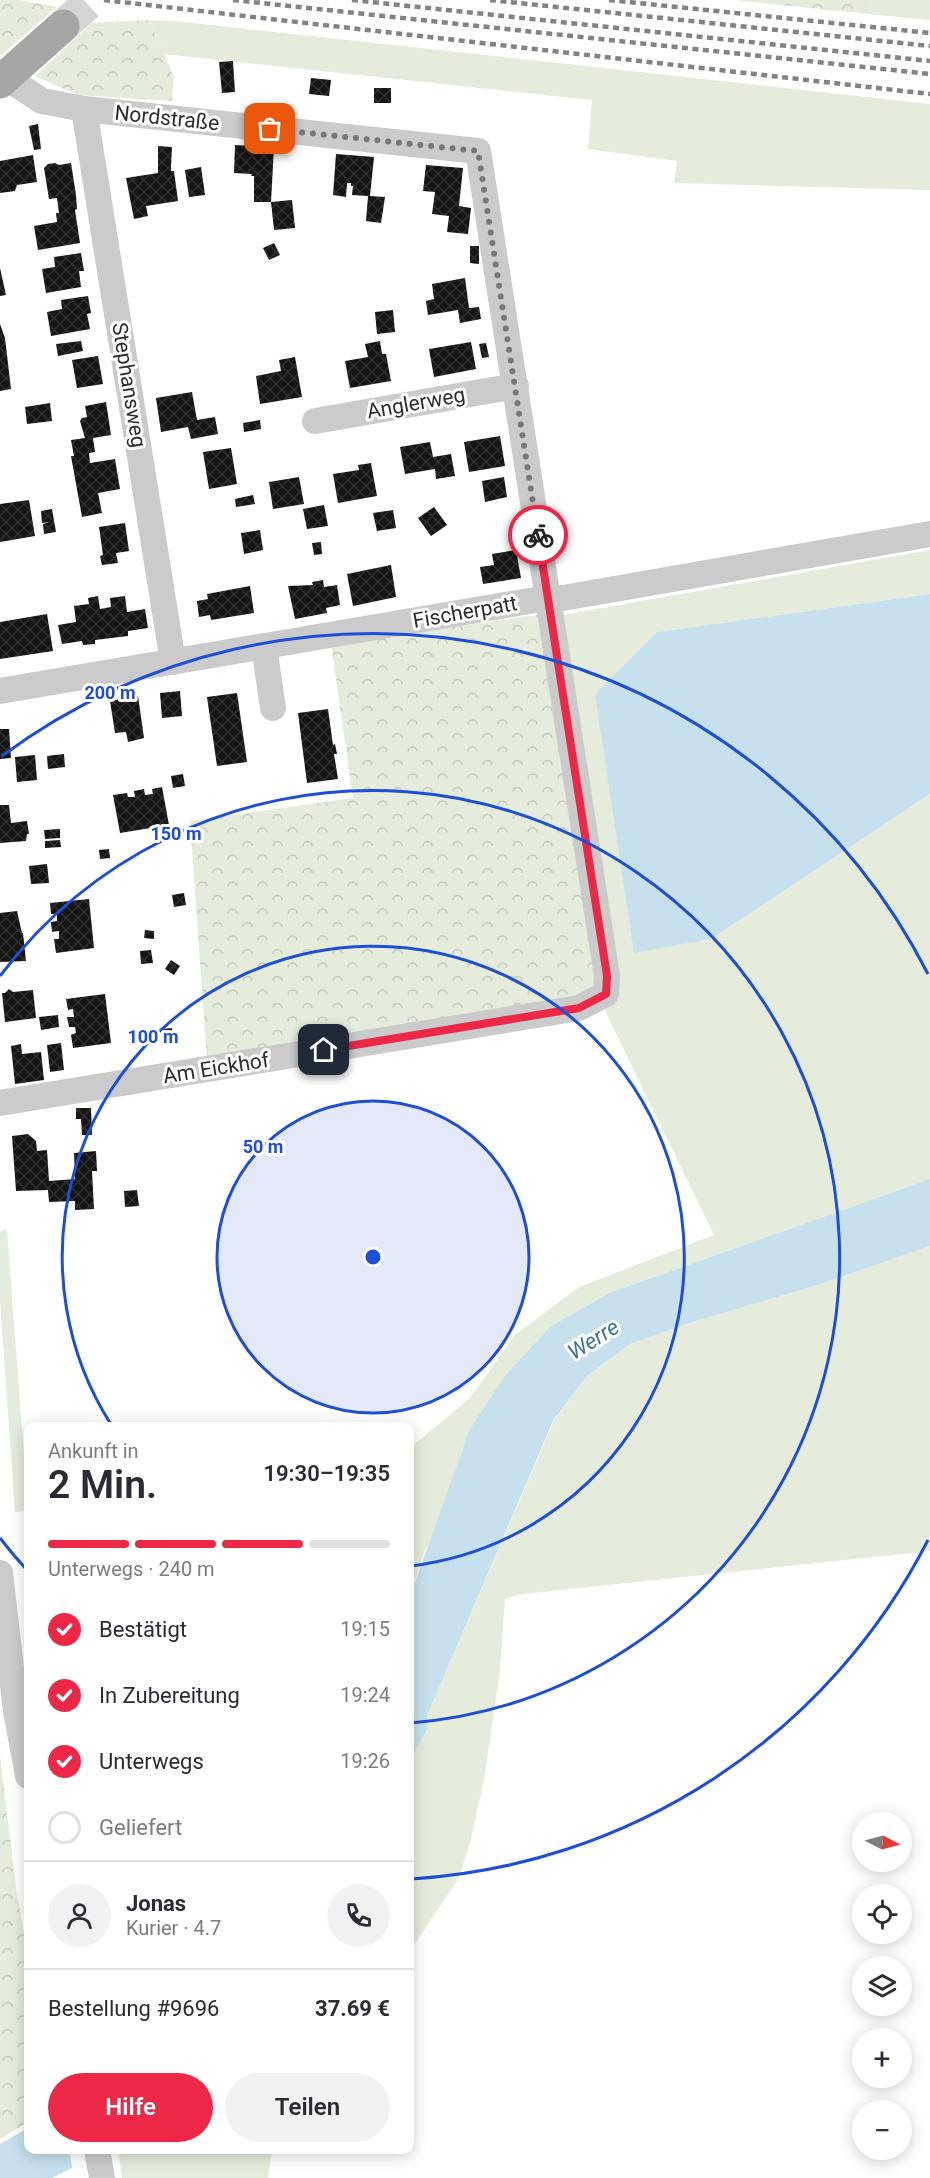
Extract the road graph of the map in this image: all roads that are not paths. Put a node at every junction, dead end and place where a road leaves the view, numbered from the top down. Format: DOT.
graph roads {
  1 [pos="63,26"];
  2 [pos="4,78"];
  3 [pos="84,109"];
  4 [pos="516,386"];
  5 [pos="315,421"];
  6 [pos="930,534"];
  7 [pos="547,598"];
  8 [pos="264,646"];
  9 [pos="173,662"];
  10 [pos="0,691"];
  11 [pos="273,708"];
  12 [pos="0,1103"];
  13 [pos="0,1573"];
  14 [pos="1,1603"];
  15 [pos="24,1754"];
  16 [pos="98,2154"];
  17 [pos="102,2178"];
  1 -- 2 [label="main road"];
  2 -- 3 [label="street, Nordstraße"];
  3 -- 4 [label="street, Nordstraße"];
  3 -- 9 [label="street, Stephansweg"];
  4 -- 5 [label="street, Anglerweg"];
  4 -- 7 [label="street"];
  6 -- 7 [label="street, Fischerpatt"];
  7 -- 8 [label="street, Fischerpatt"];
  7 -- 12 [label="street, Am Eickhof"];
  8 -- 9 [label="street, Fischerpatt"];
  8 -- 11 [label="street"];
  9 -- 10 [label="street, Fischerpatt"];
  13 -- 14 [label="street"];
  14 -- 15 [label="street"];
  16 -- 17 [label="street"];
}
